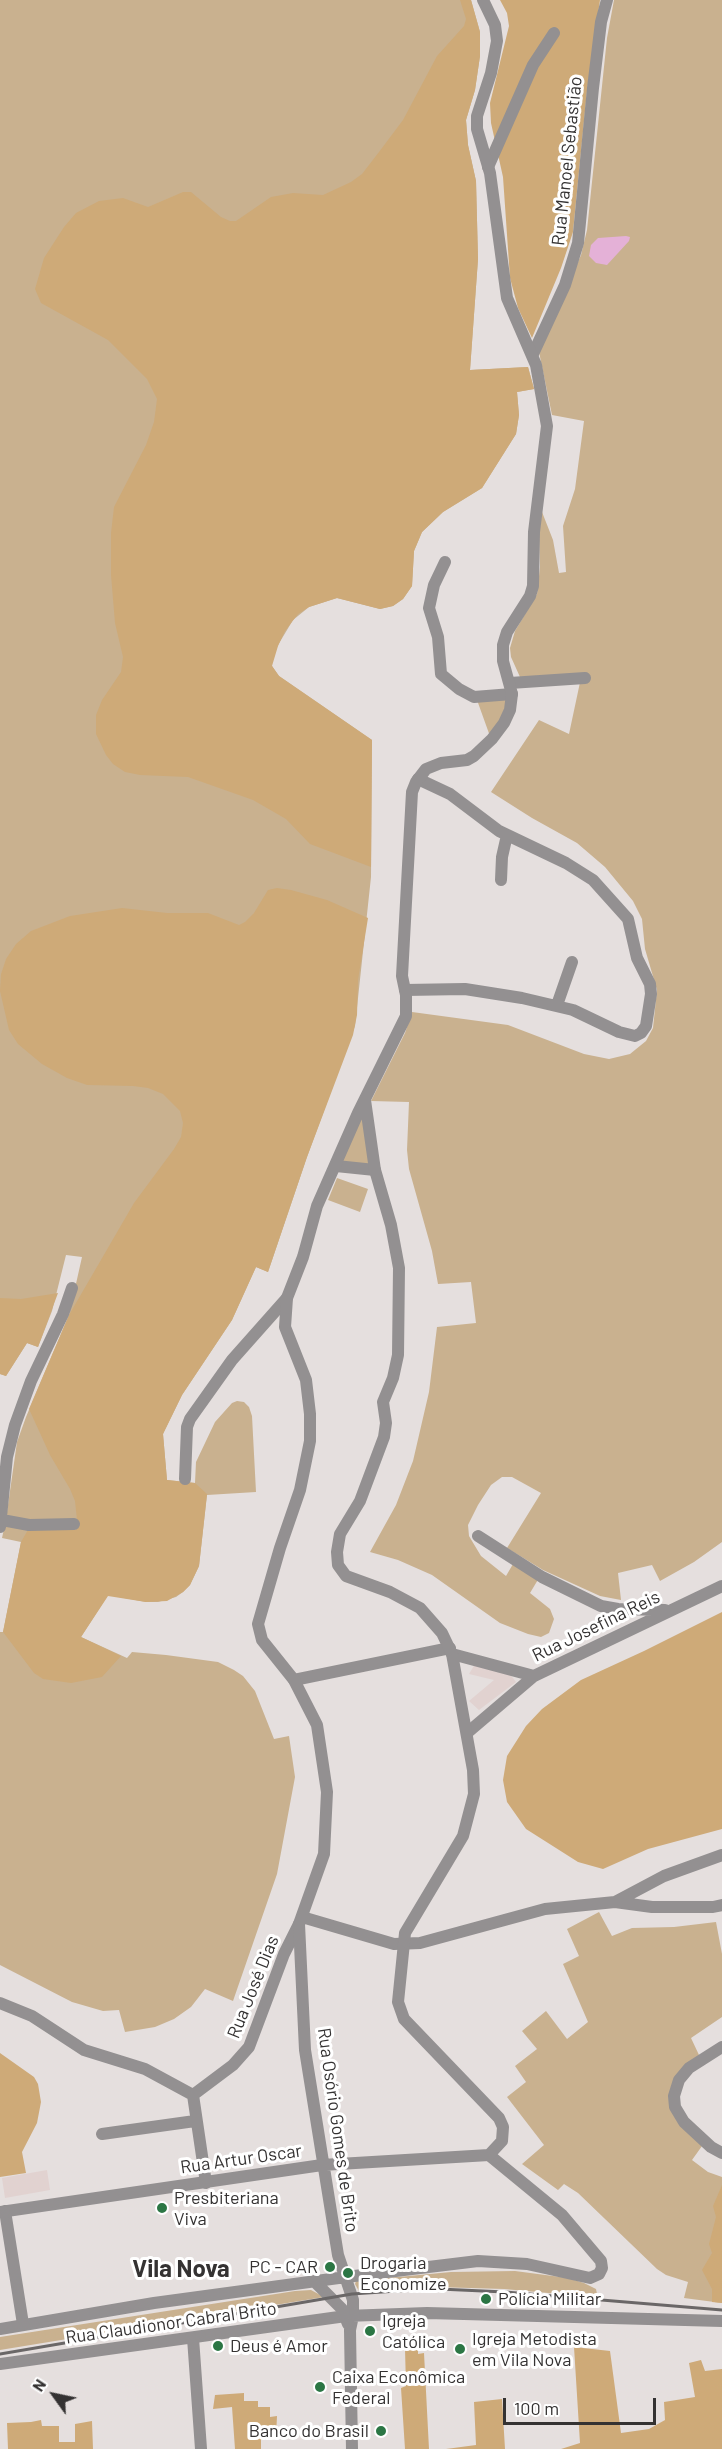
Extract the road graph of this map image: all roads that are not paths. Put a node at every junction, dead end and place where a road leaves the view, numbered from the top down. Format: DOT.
graph roads {
  1 [pos="483,0"];
  2 [pos="607,0"];
  3 [pos="555,33"];
  4 [pos="488,167"];
  5 [pos="535,359"];
  6 [pos="444,562"];
  7 [pos="585,678"];
  8 [pos="511,689"];
  9 [pos="418,779"];
  10 [pos="507,835"];
  11 [pos="501,880"];
  12 [pos="572,962"];
  13 [pos="405,990"];
  14 [pos="557,1005"];
  15 [pos="365,1100"];
  16 [pos="336,1166"];
  17 [pos="375,1170"];
  18 [pos="72,1288"];
  19 [pos="287,1299"];
  20 [pos="185,1479"];
  21 [pos="1,1524"];
  22 [pos="74,1524"];
  23 [pos="478,1536"];
  24 [pos="722,1586"];
  25 [pos="670,1610"];
  26 [pos="451,1651"];
  27 [pos="534,1676"];
  28 [pos="294,1680"];
  29 [pos="467,1733"];
  30 [pos="722,1855"];
  31 [pos="615,1902"];
  32 [pos="722,1905"];
  33 [pos="301,1921"];
  34 [pos="402,1945"];
  35 [pos="0,2003"];
  36 [pos="722,2047"];
  37 [pos="193,2095"];
  38 [pos="195,2121"];
  39 [pos="102,2134"];
  40 [pos="722,2153"];
  41 [pos="489,2155"];
  42 [pos="322,2165"];
  43 [pos="206,2182"];
  44 [pos="3,2211"];
  45 [pos="346,2277"];
  46 [pos="314,2281"];
  47 [pos="350,2316"];
  48 [pos="722,2321"];
  49 [pos="23,2324"];
  50 [pos="0,2329"];
  51 [pos="193,2338"];
  52 [pos="0,2364"];
  53 [pos="201,2449"];
  54 [pos="352,2449"];
  1 -- 4 [label="street"];
  2 -- 5 [label="street, Rua Manoel Sebastião"];
  3 -- 4 [label="street"];
  4 -- 5 [label="street"];
  5 -- 8 [label="street"];
  6 -- 8 [label="street"];
  7 -- 8 [label="street"];
  8 -- 9 [label="street"];
  9 -- 10 [label="street"];
  9 -- 13 [label="street"];
  10 -- 11 [label="street"];
  10 -- 14 [label="street"];
  12 -- 14 [label="street"];
  13 -- 14 [label="street"];
  13 -- 15 [label="street"];
  15 -- 16 [label="street, Rua Osório Gomes de Brito"];
  15 -- 17 [label="street"];
  16 -- 17 [label="street"];
  16 -- 19 [label="street, Rua Osório Gomes de Brito"];
  17 -- 26 [label="street"];
  18 -- 21 [label="street"];
  19 -- 20 [label="street"];
  19 -- 28 [label="street, Rua Osório Gomes de Brito"];
  21 -- 22 [label="street"];
  23 -- 25 [label="street"];
  24 -- 25 [label="street, Rua Josefina Reis"];
  25 -- 27 [label="street, Rua Josefina Reis"];
  26 -- 27 [label="street"];
  26 -- 28 [label="street"];
  26 -- 29 [label="street"];
  27 -- 29 [label="street, Rua Josefina Reis"];
  28 -- 33 [label="street, Rua Osório Gomes de Brito"];
  29 -- 34 [label="street"];
  30 -- 31 [label="street"];
  31 -- 32 [label="street"];
  31 -- 34 [label="street"];
  33 -- 34 [label="street"];
  33 -- 37 [label="street, Rua José Dias"];
  33 -- 42 [label="street, Rua Osório Gomes de Brito"];
  34 -- 41 [label="street"];
  35 -- 37 [label="street"];
  36 -- 40 [label="street"];
  37 -- 38 [label="street"];
  38 -- 39 [label="street"];
  38 -- 43 [label="street"];
  41 -- 42 [label="street, Rua Artur Oscar"];
  41 -- 45 [label="street"];
  42 -- 43 [label="street, Rua Artur Oscar"];
  42 -- 45 [label="street, Rua Osório Gomes de Brito"];
  43 -- 44 [label="street, Rua Artur Oscar"];
  44 -- 49 [label="street"];
  45 -- 46 [label="street"];
  45 -- 47 [label="street, Rua Osório Gomes de Brito"];
  46 -- 47 [label="street"];
  46 -- 49 [label="street"];
  47 -- 48 [label="street, Rua Claudionor Cabral Brito"];
  47 -- 51 [label="street, Rua Claudionor Cabral Brito"];
  47 -- 54 [label="street, Rua Osório Gomes de Brito"];
  49 -- 50 [label="street"];
  51 -- 52 [label="street, Rua Claudionor Cabral Brito"];
  51 -- 53 [label="street"];
}
